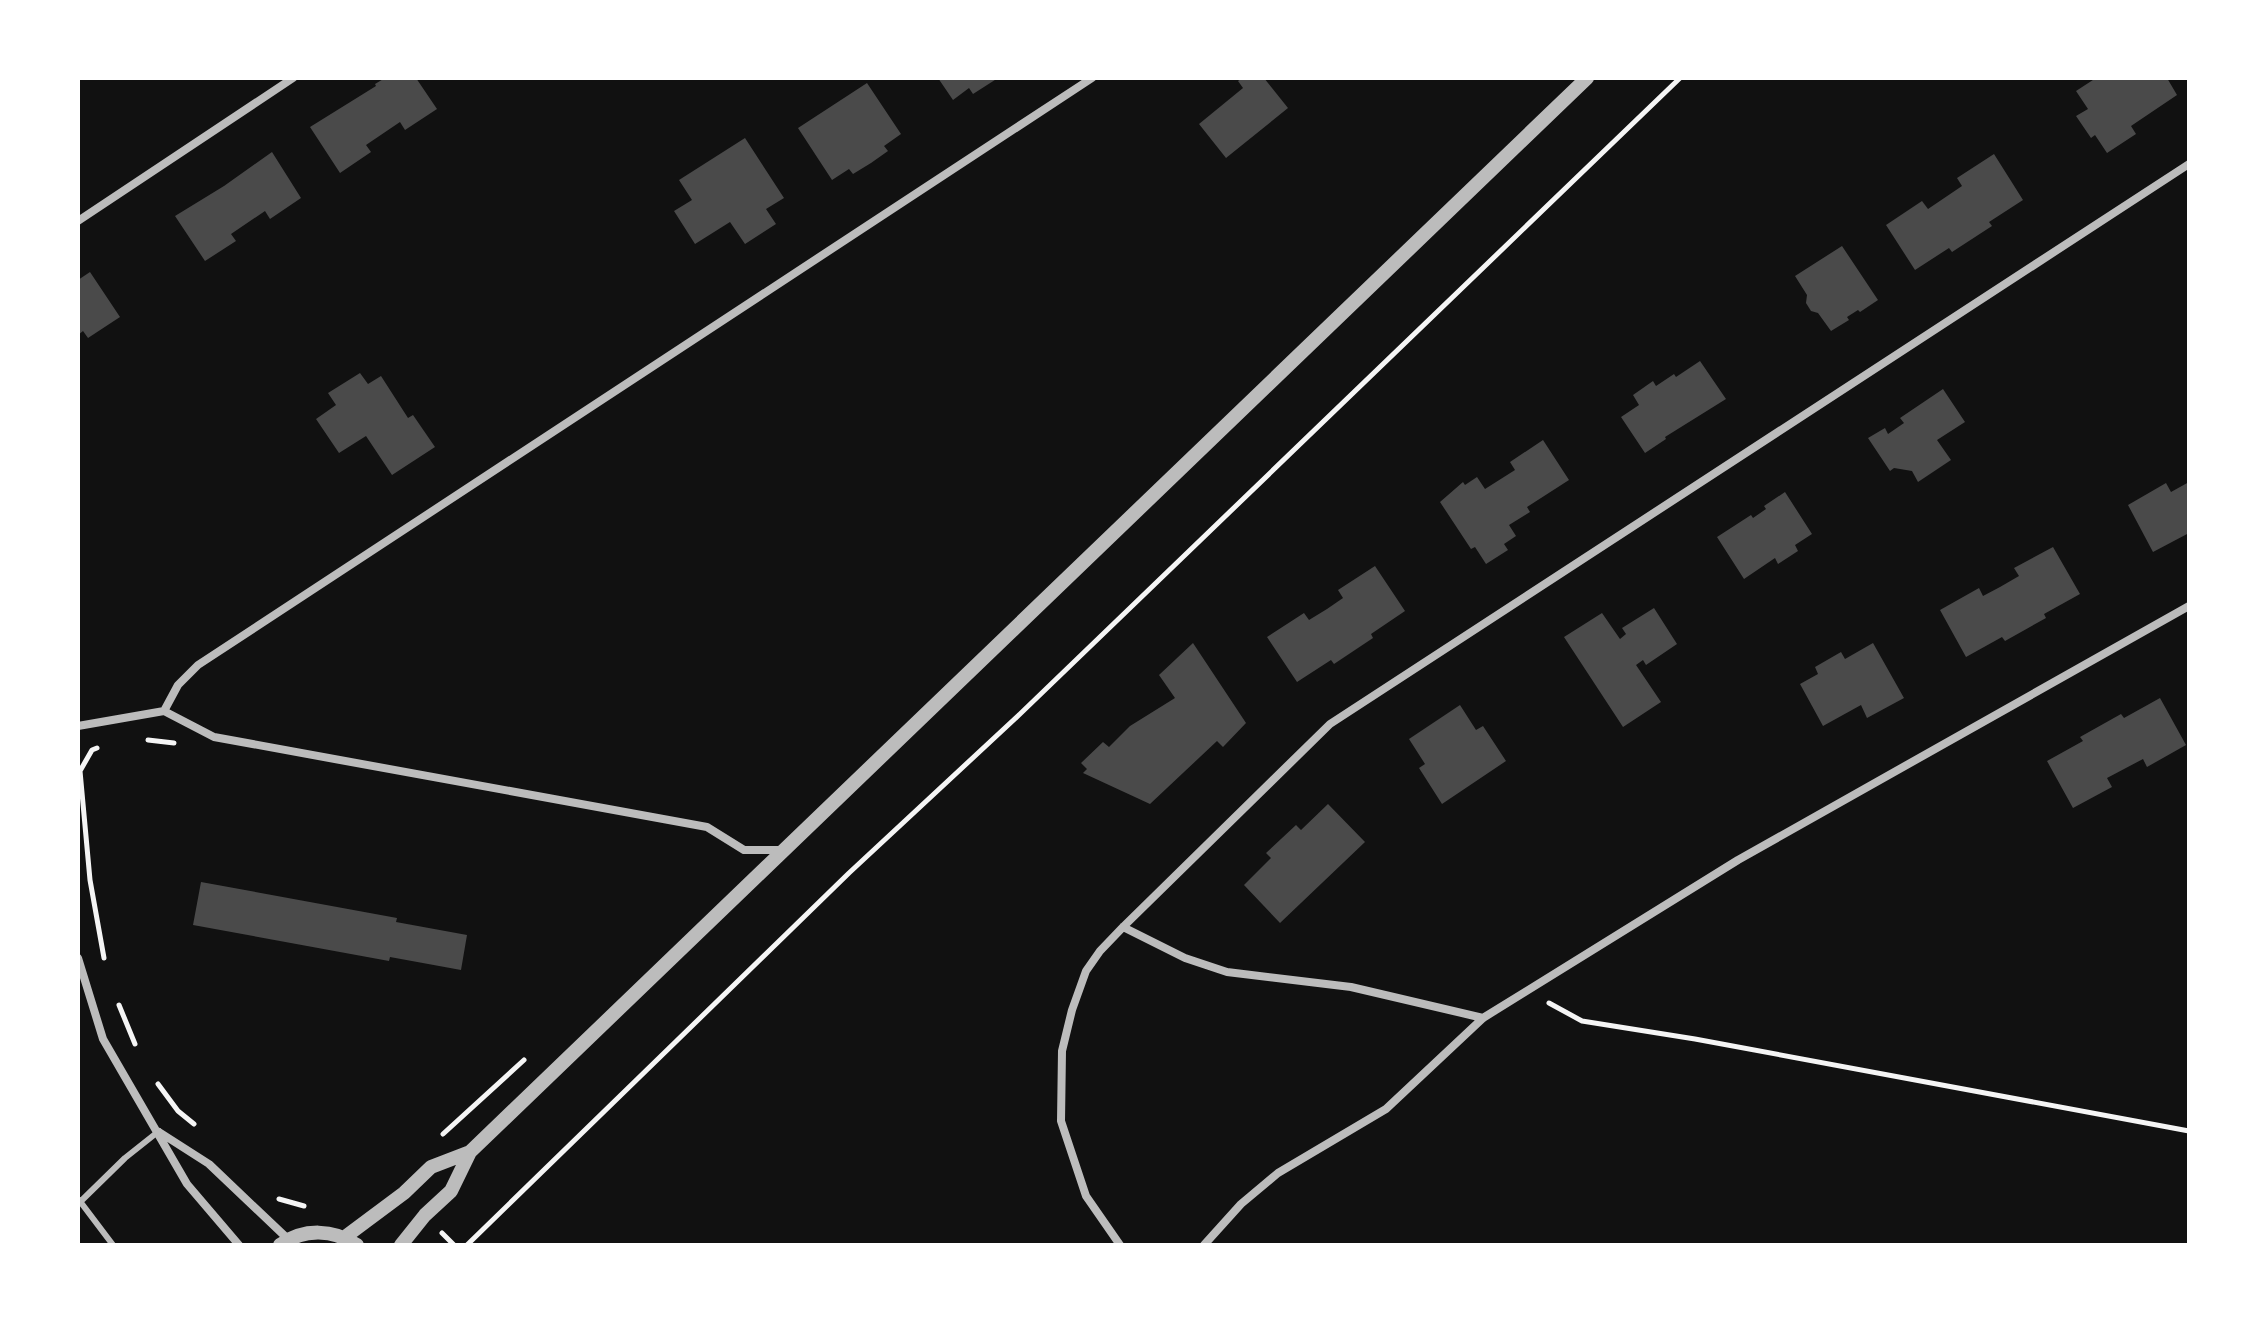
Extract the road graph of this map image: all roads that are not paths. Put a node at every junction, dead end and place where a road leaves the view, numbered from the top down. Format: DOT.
graph roads {
  1 [pos="293,78"];
  2 [pos="1092,78"];
  3 [pos="1587,78"];
  4 [pos="2189,164"];
  5 [pos="78,221"];
  6 [pos="2189,606"];
  7 [pos="164,711"];
  8 [pos="78,726"];
  9 [pos="782,850"];
  10 [pos="1123,927"];
  11 [pos="78,958"];
  12 [pos="1483,1018"];
  13 [pos="159,1131"];
  14 [pos="470,1152"];
  15 [pos="79,1201"];
  16 [pos="351,1241"];
  17 [pos="285,1242"];
  18 [pos="113,1245"];
  19 [pos="239,1245"];
  20 [pos="401,1245"];
  21 [pos="1120,1245"];
  22 [pos="1204,1245"];
  1 -- 5 [label="street"];
  2 -- 7 [label="street"];
  3 -- 9 [label="street"];
  4 -- 10 [label="street"];
  6 -- 12 [label="street"];
  7 -- 8 [label="street"];
  7 -- 9 [label="street"];
  9 -- 14 [label="street"];
  10 -- 12 [label="street"];
  10 -- 21 [label="street"];
  11 -- 13 [label="street"];
  12 -- 22 [label="street"];
  13 -- 15 [label="lane"];
  13 -- 17 [label="street"];
  13 -- 19 [label="street"];
  14 -- 16 [label="street"];
  14 -- 20 [label="street"];
  15 -- 18 [label="lane"];
  16 -- 17 [label="street"];
}
